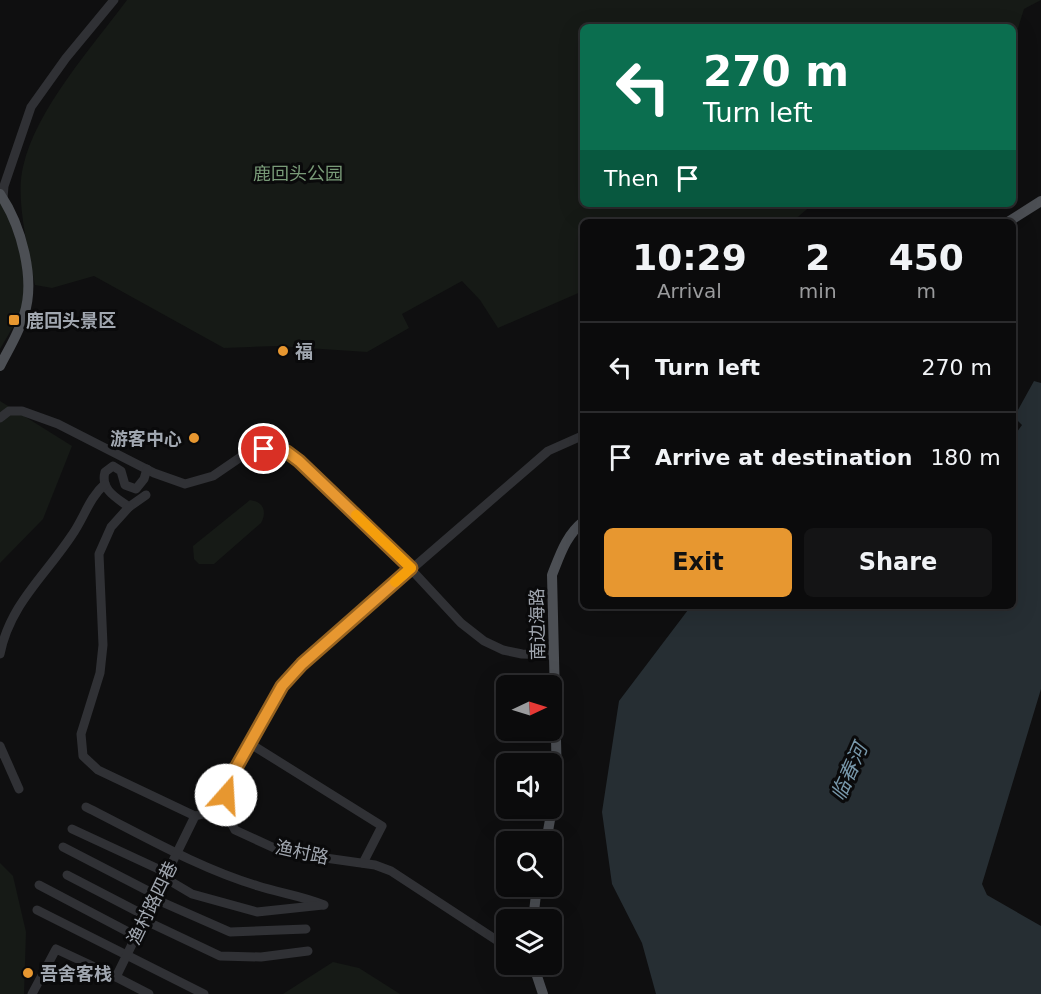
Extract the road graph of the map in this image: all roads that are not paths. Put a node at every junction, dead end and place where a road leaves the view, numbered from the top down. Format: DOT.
graph roads {
  1 [pos="114,0"];
  2 [pos="1,196"];
  3 [pos="1041,201"];
  4 [pos="1013,219"];
  5 [pos="0,366"];
  6 [pos="0,418"];
  7 [pos="580,437"];
  8 [pos="147,469"];
  9 [pos="105,484"];
  10 [pos="146,495"];
  11 [pos="129,507"];
  12 [pos="580,524"];
  13 [pos="411,568"];
  14 [pos="0,654"];
  15 [pos="553,655"];
  16 [pos="249,742"];
  17 [pos="0,746"];
  18 [pos="20,789"];
  19 [pos="86,807"];
  20 [pos="224,808"];
  21 [pos="195,816"];
  22 [pos="72,828"];
  23 [pos="548,831"];
  24 [pos="63,847"];
  25 [pos="177,852"];
  26 [pos="363,863"];
  27 [pos="68,875"];
  28 [pos="166,875"];
  29 [pos="39,885"];
  30 [pos="155,897"];
  31 [pos="38,910"];
  32 [pos="145,918"];
  33 [pos="306,929"];
  34 [pos="136,936"];
  35 [pos="496,940"];
  36 [pos="308,951"];
  37 [pos="127,956"];
  38 [pos="537,975"];
  39 [pos="116,977"];
  40 [pos="32,994"];
  41 [pos="148,994"];
  42 [pos="204,994"];
  43 [pos="543,994"];
  1 -- 2 [label="street"];
  2 -- 5 [label="main road"];
  3 -- 4 [label="main road"];
  6 -- 8 [label="street"];
  7 -- 13 [label="street"];
  8 -- 9 [label="street"];
  8 -- 13 [label="street"];
  9 -- 11 [label="street"];
  9 -- 14 [label="street"];
  10 -- 11 [label="street"];
  11 -- 21 [label="street"];
  12 -- 15 [label="main road, 南边海路"];
  13 -- 15 [label="street"];
  13 -- 16 [label="street"];
  15 -- 23 [label="main road, 南边海路"];
  16 -- 20 [label="street"];
  16 -- 26 [label="street"];
  17 -- 18 [label="street"];
  19 -- 25 [label="street"];
  20 -- 21 [label="street"];
  20 -- 26 [label="street, 渔村路"];
  21 -- 25 [label="street, 渔村路四巷"];
  22 -- 28 [label="street"];
  24 -- 30 [label="street"];
  25 -- 28 [label="street, 渔村路四巷"];
  25 -- 28 [label="street"];
  26 -- 35 [label="street, 渔村路"];
  27 -- 32 [label="street"];
  28 -- 30 [label="street, 渔村路四巷"];
  29 -- 34 [label="street"];
  30 -- 32 [label="street, 渔村路四巷"];
  30 -- 33 [label="street"];
  31 -- 37 [label="street"];
  32 -- 34 [label="street, 渔村路四巷"];
  32 -- 36 [label="street"];
  34 -- 37 [label="street, 渔村路四巷"];
  37 -- 39 [label="street, 渔村路四巷"];
  37 -- 42 [label="street"];
  38 -- 43 [label="main road"];
  39 -- 40 [label="street"];
  39 -- 41 [label="street"];
}
